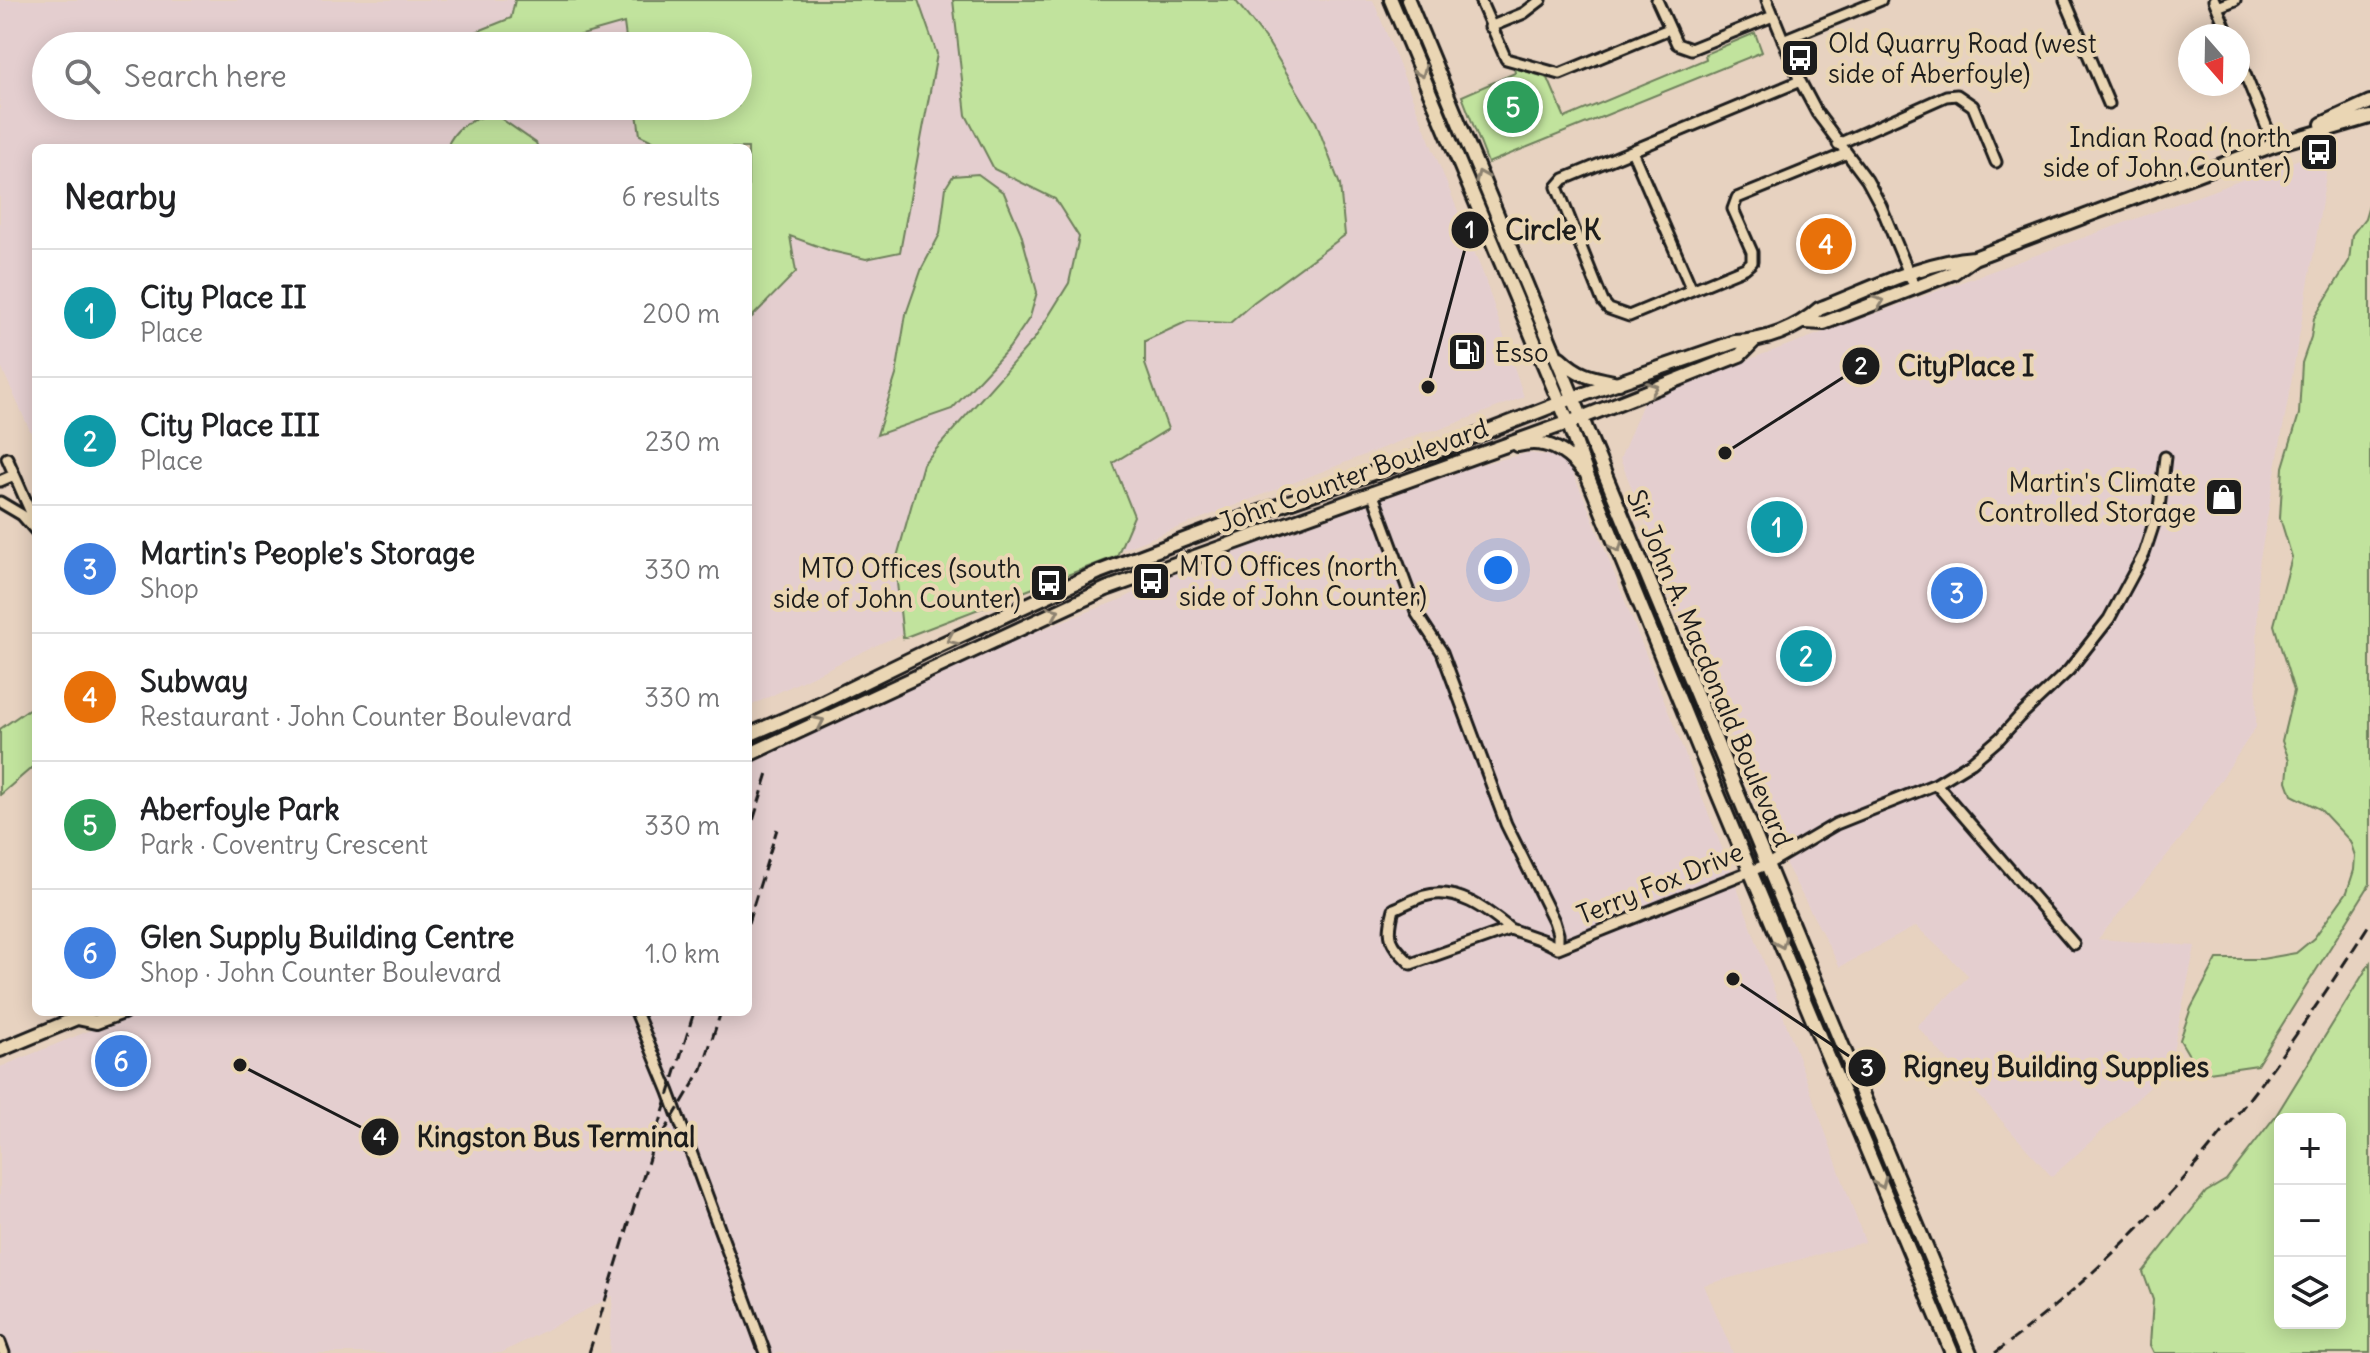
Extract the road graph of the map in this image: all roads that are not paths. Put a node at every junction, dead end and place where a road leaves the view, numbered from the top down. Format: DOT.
graph roads {
  1 [pos="1391,0"];
  2 [pos="1408,0"];
  3 [pos="1480,0"];
  4 [pos="1541,0"];
  5 [pos="1657,0"];
  6 [pos="1767,0"];
  7 [pos="1881,0"];
  8 [pos="2065,0"];
  9 [pos="2235,0"];
  10 [pos="2216,4"];
  11 [pos="1773,16"];
  12 [pos="2224,24"];
  13 [pos="1490,27"];
  14 [pos="1669,29"];
  15 [pos="1783,40"];
  16 [pos="1800,81"];
  17 [pos="2250,86"];
  18 [pos="2370,102"];
  19 [pos="2109,104"];
  20 [pos="2370,117"];
  21 [pos="2290,139"];
  22 [pos="1838,144"];
  23 [pos="2274,145"];
  24 [pos="1632,151"];
  25 [pos="1845,154"];
  26 [pos="1996,162"];
  27 [pos="1974,258"];
  28 [pos="1909,274"];
  29 [pos="1915,288"];
  30 [pos="1692,290"];
  31 [pos="1805,322"];
  32 [pos="1754,341"];
  33 [pos="1555,353"];
  34 [pos="1620,383"];
  35 [pos="1573,398"];
  36 [pos="1560,403"];
  37 [pos="1581,418"];
  38 [pos="1568,422"];
  39 [pos="1479,453"];
  40 [pos="2165,457"];
  41 [pos="7,458"];
  42 [pos="14,475"];
  43 [pos="1587,475"];
  44 [pos="0,481"];
  45 [pos="1372,492"];
  46 [pos="0,502"];
  47 [pos="32,515"];
  48 [pos="32,526"];
  49 [pos="752,733"];
  50 [pos="752,753"];
  51 [pos="1936,784"];
  52 [pos="1768,864"];
  53 [pos="1750,871"];
  54 [pos="1510,929"];
  55 [pos="2074,944"];
  56 [pos="1558,948"];
  57 [pos="78,1016"];
  58 [pos="82,1016"];
  59 [pos="112,1016"];
  60 [pos="638,1016"];
  61 [pos="0,1050"];
  62 [pos="0,1342"];
  63 [pos="4,1353"];
  64 [pos="765,1353"];
  65 [pos="1952,1353"];
  66 [pos="1970,1353"];
  1 -- 36 [label="main road, Sir John A. Macdonald Boulevard, one-way"];
  33 -- 2 [label="main road, Sir John A. Macdonald Boulevard, one-way"];
  3 -- 13 [label="street"];
  4 -- 13 [label="street"];
  5 -- 14 [label="street"];
  6 -- 11 [label="street"];
  7 -- 15 [label="street"];
  8 -- 19 [label="street"];
  9 -- 10 [label="street"];
  10 -- 12 [label="street"];
  11 -- 14 [label="street"];
  11 -- 15 [label="street"];
  13 -- 14 [label="street"];
  15 -- 16 [label="street"];
  16 -- 22 [label="street"];
  16 -- 24 [label="street"];
  17 -- 23 [label="street"];
  18 -- 21 [label="main road, John Counter Boulevard"];
  20 -- 21 [label="main road, John Counter Boulevard"];
  21 -- 23 [label="main road, John Counter Boulevard"];
  22 -- 25 [label="street"];
  22 -- 26 [label="street"];
  23 -- 27 [label="main road, John Counter Boulevard"];
  24 -- 30 [label="street"];
  24 -- 30 [label="street"];
  25 -- 28 [label="street"];
  25 -- 30 [label="street"];
  27 -- 28 [label="main road, John Counter Boulevard"];
  27 -- 29 [label="main road, John Counter Boulevard"];
  28 -- 29 [label="street"];
  28 -- 31 [label="main road, John Counter Boulevard"];
  31 -- 29 [label="main road, John Counter Boulevard, one-way"];
  31 -- 32 [label="main road, John Counter Boulevard"];
  32 -- 34 [label="main road, John Counter Boulevard"];
  37 -- 32 [label="main road, John Counter Boulevard, one-way"];
  33 -- 34 [label="main road"];
  33 -- 35 [label="main road, Sir John A. Macdonald Boulevard"];
  34 -- 35 [label="main road, John Counter Boulevard"];
  35 -- 36 [label="main road, John Counter Boulevard"];
  35 -- 37 [label="main road, Sir John A. Macdonald Boulevard"];
  36 -- 38 [label="main road, Sir John A. Macdonald Boulevard"];
  36 -- 49 [label="main road, John Counter Boulevard, one-way"];
  37 -- 38 [label="main road, John Counter Boulevard"];
  37 -- 52 [label="main road, Sir John A. Macdonald Boulevard"];
  38 -- 39 [label="main road, John Counter Boulevard"];
  38 -- 43 [label="main road, Sir John A. Macdonald Boulevard"];
  39 -- 43 [label="main road"];
  39 -- 45 [label="main road, John Counter Boulevard"];
  40 -- 51 [label="street, Terry Fox Drive"];
  41 -- 42 [label="street"];
  42 -- 44 [label="street"];
  42 -- 47 [label="street"];
  43 -- 53 [label="main road, Sir John A. Macdonald Boulevard, one-way"];
  50 -- 45 [label="main road, John Counter Boulevard, one-way"];
  45 -- 56 [label="street, Terry Fox Drive"];
  46 -- 48 [label="street"];
  51 -- 52 [label="street, Terry Fox Drive"];
  51 -- 55 [label="street"];
  52 -- 53 [label="street, Terry Fox Drive"];
  52 -- 66 [label="main road, Sir John A. Macdonald Boulevard"];
  53 -- 56 [label="street, Terry Fox Drive"];
  53 -- 65 [label="main road, Sir John A. Macdonald Boulevard, one-way"];
  54 -- 54 [label="street"];
  54 -- 56 [label="street"];
  57 -- 61 [label="main road"];
  58 -- 59 [label="main road"];
  60 -- 64 [label="street"];
  62 -- 63 [label="street"];
}
